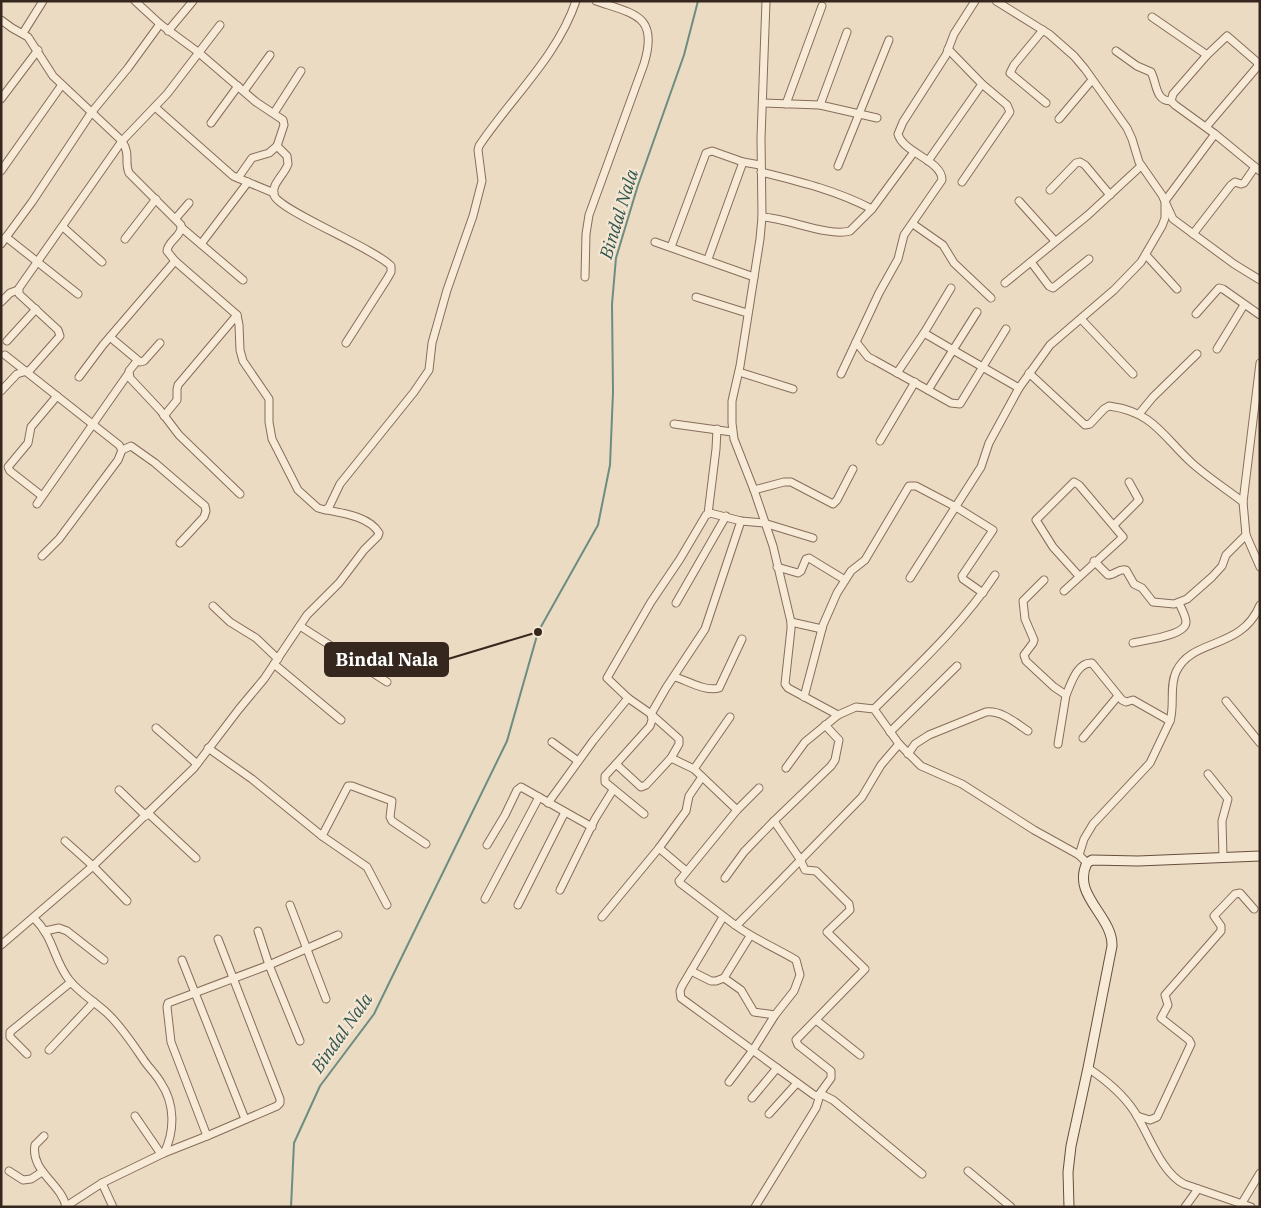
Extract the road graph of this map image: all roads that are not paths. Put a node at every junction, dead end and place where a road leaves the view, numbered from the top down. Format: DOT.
graph roads {
  1 [pos="44,1"];
  2 [pos="135,1"];
  3 [pos="193,1"];
  4 [pos="576,1"];
  5 [pos="596,1"];
  6 [pos="766,1"];
  7 [pos="975,1"];
  8 [pos="996,1"];
  9 [pos="1005,4"];
  10 [pos="822,6"];
  11 [pos="1152,17"];
  12 [pos="1,20"];
  13 [pos="160,24"];
  14 [pos="220,25"];
  15 [pos="1043,30"];
  16 [pos="168,31"];
  17 [pos="847,32"];
  18 [pos="24,33"];
  19 [pos="889,40"];
  20 [pos="948,48"];
  21 [pos="38,50"];
  22 [pos="1116,51"];
  23 [pos="198,52"];
  24 [pos="270,55"];
  25 [pos="1207,55"];
  26 [pos="301,70"];
  27 [pos="1092,80"];
  28 [pos="982,84"];
  29 [pos="61,86"];
  30 [pos="241,88"];
  31 [pos="1,99"];
  32 [pos="1171,101"];
  33 [pos="763,103"];
  34 [pos="1046,103"];
  35 [pos="786,104"];
  36 [pos="820,105"];
  37 [pos="155,107"];
  38 [pos="91,113"];
  39 [pos="274,113"];
  40 [pos="858,114"];
  41 [pos="876,118"];
  42 [pos="1059,119"];
  43 [pos="211,123"];
  44 [pos="1206,127"];
  45 [pos="1215,134"];
  46 [pos="122,142"];
  47 [pos="277,146"];
  48 [pos="914,152"];
  49 [pos="928,161"];
  50 [pos="743,162"];
  51 [pos="838,166"];
  52 [pos="1141,166"];
  53 [pos="761,168"];
  54 [pos="1258,169"];
  55 [pos="1,171"];
  56 [pos="238,178"];
  57 [pos="248,182"];
  58 [pos="962,182"];
  59 [pos="1050,190"];
  60 [pos="274,193"];
  61 [pos="1110,196"];
  62 [pos="156,199"];
  63 [pos="1019,201"];
  64 [pos="1165,201"];
  65 [pos="189,203"];
  66 [pos="872,208"];
  67 [pos="762,217"];
  68 [pos="176,218"];
  69 [pos="913,224"];
  70 [pos="63,227"];
  71 [pos="182,228"];
  72 [pos="1193,234"];
  73 [pos="6,237"];
  74 [pos="125,239"];
  75 [pos="1055,241"];
  76 [pos="655,242"];
  77 [pos="1,244"];
  78 [pos="201,244"];
  79 [pos="671,247"];
  80 [pos="1146,255"];
  81 [pos="708,259"];
  82 [pos="1089,259"];
  83 [pos="175,261"];
  84 [pos="38,262"];
  85 [pos="102,262"];
  86 [pos="1031,262"];
  87 [pos="585,277"];
  88 [pos="754,277"];
  89 [pos="243,280"];
  90 [pos="1260,280"];
  91 [pos="1005,283"];
  92 [pos="951,288"];
  93 [pos="1177,289"];
  94 [pos="18,290"];
  95 [pos="78,294"];
  96 [pos="696,297"];
  97 [pos="990,298"];
  98 [pos="1,302"];
  99 [pos="1244,305"];
  100 [pos="36,309"];
  101 [pos="976,312"];
  102 [pos="747,313"];
  103 [pos="1196,314"];
  104 [pos="237,315"];
  105 [pos="1260,315"];
  106 [pos="1081,319"];
  107 [pos="1006,329"];
  108 [pos="924,333"];
  109 [pos="110,337"];
  110 [pos="7,341"];
  111 [pos="856,342"];
  112 [pos="160,343"];
  113 [pos="346,343"];
  114 [pos="1217,349"];
  115 [pos="953,350"];
  116 [pos="1198,354"];
  117 [pos="5,355"];
  118 [pos="138,361"];
  119 [pos="1260,363"];
  120 [pos="981,368"];
  121 [pos="28,372"];
  122 [pos="738,372"];
  123 [pos="897,373"];
  124 [pos="1029,373"];
  125 [pos="128,374"];
  126 [pos="841,374"];
  127 [pos="1133,374"];
  128 [pos="79,377"];
  129 [pos="915,382"];
  130 [pos="1019,388"];
  131 [pos="793,389"];
  132 [pos="928,390"];
  133 [pos="1,391"];
  134 [pos="57,396"];
  135 [pos="1257,400"];
  136 [pos="1139,414"];
  137 [pos="164,416"];
  138 [pos="93,424"];
  139 [pos="674,424"];
  140 [pos="717,429"];
  141 [pos="732,432"];
  142 [pos="880,441"];
  143 [pos="122,450"];
  144 [pos="852,469"];
  145 [pos="1129,482"];
  146 [pos="754,490"];
  147 [pos="240,494"];
  148 [pos="42,496"];
  149 [pos="1243,502"];
  150 [pos="37,504"];
  151 [pos="956,507"];
  152 [pos="327,510"];
  153 [pos="708,514"];
  154 [pos="726,516"];
  155 [pos="741,520"];
  156 [pos="764,522"];
  157 [pos="1114,525"];
  158 [pos="1246,535"];
  159 [pos="813,538"];
  160 [pos="180,544"];
  161 [pos="42,556"];
  162 [pos="1094,562"];
  163 [pos="1260,566"];
  164 [pos="777,567"];
  165 [pos="995,576"];
  166 [pos="1079,576"];
  167 [pos="910,578"];
  168 [pos="845,580"];
  169 [pos="1044,580"];
  170 [pos="1064,591"];
  171 [pos="983,593"];
  172 [pos="676,603"];
  173 [pos="1179,603"];
  174 [pos="1260,605"];
  175 [pos="213,606"];
  176 [pos="791,622"];
  177 [pos="300,626"];
  178 [pos="822,629"];
  179 [pos="742,639"];
  180 [pos="1133,643"];
  181 [pos="276,662"];
  182 [pos="957,666"];
  183 [pos="675,677"];
  184 [pos="386,682"];
  185 [pos="1066,695"];
  186 [pos="1118,696"];
  187 [pos="804,697"];
  188 [pos="628,698"];
  189 [pos="1226,701"];
  190 [pos="874,709"];
  191 [pos="651,714"];
  192 [pos="838,715"];
  193 [pos="730,717"];
  194 [pos="341,720"];
  195 [pos="1170,721"];
  196 [pos="825,725"];
  197 [pos="156,728"];
  198 [pos="1028,731"];
  199 [pos="890,732"];
  200 [pos="1083,738"];
  201 [pos="552,742"];
  202 [pos="1260,743"];
  203 [pos="899,744"];
  204 [pos="1058,744"];
  205 [pos="208,748"];
  206 [pos="908,754"];
  207 [pos="671,758"];
  208 [pos="578,762"];
  209 [pos="197,764"];
  210 [pos="616,764"];
  211 [pos="786,768"];
  212 [pos="694,769"];
  213 [pos="1208,774"];
  214 [pos="702,777"];
  215 [pos="759,788"];
  216 [pos="119,790"];
  217 [pos="613,790"];
  218 [pos="539,797"];
  219 [pos="548,803"];
  220 [pos="737,810"];
  221 [pos="565,812"];
  222 [pos="147,814"];
  223 [pos="644,814"];
  224 [pos="774,821"];
  225 [pos="592,827"];
  226 [pos="322,836"];
  227 [pos="65,841"];
  228 [pos="426,844"];
  229 [pos="488,845"];
  230 [pos="659,848"];
  231 [pos="1079,855"];
  232 [pos="1260,856"];
  233 [pos="1223,857"];
  234 [pos="196,858"];
  235 [pos="800,859"];
  236 [pos="1087,863"];
  237 [pos="93,866"];
  238 [pos="686,871"];
  239 [pos="725,878"];
  240 [pos="560,890"];
  241 [pos="485,899"];
  242 [pos="127,901"];
  243 [pos="290,905"];
  244 [pos="387,905"];
  245 [pos="518,905"];
  246 [pos="1254,909"];
  247 [pos="602,917"];
  248 [pos="723,917"];
  249 [pos="34,918"];
  250 [pos="735,924"];
  251 [pos="45,931"];
  252 [pos="258,931"];
  253 [pos="338,935"];
  254 [pos="750,936"];
  255 [pos="218,939"];
  256 [pos="1,945"];
  257 [pos="307,948"];
  258 [pos="104,960"];
  259 [pos="182,960"];
  260 [pos="269,964"];
  261 [pos="691,971"];
  262 [pos="232,978"];
  263 [pos="724,978"];
  264 [pos="71,982"];
  265 [pos="194,992"];
  266 [pos="326,999"];
  267 [pos="94,1002"];
  268 [pos="775,1015"];
  269 [pos="816,1020"];
  270 [pos="300,1041"];
  271 [pos="49,1050"];
  272 [pos="753,1050"];
  273 [pos="27,1054"];
  274 [pos="860,1055"];
  275 [pos="777,1068"];
  276 [pos="1088,1068"];
  277 [pos="729,1082"];
  278 [pos="797,1083"];
  279 [pos="821,1094"];
  280 [pos="752,1098"];
  281 [pos="769,1114"];
  282 [pos="135,1116"];
  283 [pos="1137,1116"];
  284 [pos="245,1119"];
  285 [pos="44,1136"];
  286 [pos="207,1136"];
  287 [pos="162,1153"];
  288 [pos="9,1171"];
  289 [pos="968,1171"];
  290 [pos="42,1172"];
  291 [pos="1260,1172"];
  292 [pos="922,1174"];
  293 [pos="102,1183"];
  294 [pos="1198,1189"];
  295 [pos="1242,1203"];
  296 [pos="66,1207"];
  297 [pos="113,1207"];
  298 [pos="755,1207"];
  299 [pos="1011,1207"];
  300 [pos="1070,1207"];
  301 [pos="1185,1207"];
  302 [pos="1251,1207"];
  1 -- 18 [label="street"];
  2 -- 13 [label="street"];
  3 -- 16 [label="street"];
  4 -- 152 [label="street"];
  5 -- 87 [label="street"];
  6 -- 33 [label="street"];
  7 -- 20 [label="street"];
  8 -- 9 [label="street"];
  9 -- 15 [label="street"];
  10 -- 35 [label="street"];
  11 -- 25 [label="street"];
  12 -- 18 [label="street"];
  13 -- 16 [label="street"];
  13 -- 38 [label="street"];
  14 -- 23 [label="street"];
  15 -- 27 [label="street"];
  15 -- 34 [label="street"];
  16 -- 23 [label="street"];
  17 -- 36 [label="street"];
  18 -- 21 [label="street"];
  19 -- 40 [label="street"];
  20 -- 28 [label="street"];
  20 -- 48 [label="street"];
  21 -- 29 [label="street"];
  21 -- 31 [label="street"];
  22 -- 32 [label="street"];
  23 -- 30 [label="street"];
  23 -- 37 [label="street"];
  24 -- 30 [label="street"];
  25 -- 32 [label="street"];
  25 -- 44 [label="street"];
  26 -- 39 [label="street"];
  27 -- 42 [label="street"];
  27 -- 52 [label="street"];
  28 -- 49 [label="street"];
  28 -- 58 [label="street"];
  29 -- 38 [label="street"];
  29 -- 55 [label="street"];
  30 -- 39 [label="street"];
  30 -- 43 [label="street"];
  32 -- 44 [label="street"];
  33 -- 35 [label="street"];
  33 -- 53 [label="street"];
  35 -- 36 [label="street"];
  36 -- 40 [label="street"];
  37 -- 46 [label="street"];
  37 -- 56 [label="street"];
  38 -- 46 [label="street"];
  38 -- 73 [label="street"];
  39 -- 47 [label="street"];
  40 -- 41 [label="street"];
  40 -- 51 [label="street"];
  44 -- 45 [label="street"];
  45 -- 54 [label="street"];
  45 -- 64 [label="street"];
  46 -- 62 [label="street"];
  46 -- 70 [label="street"];
  47 -- 56 [label="street"];
  47 -- 60 [label="street"];
  48 -- 49 [label="street"];
  48 -- 66 [label="street"];
  49 -- 69 [label="street"];
  50 -- 53 [label="street"];
  50 -- 79 [label="street"];
  50 -- 81 [label="street"];
  52 -- 61 [label="street"];
  52 -- 64 [label="street"];
  53 -- 66 [label="street"];
  53 -- 67 [label="street"];
  54 -- 72 [label="street"];
  56 -- 57 [label="street"];
  57 -- 60 [label="street"];
  57 -- 78 [label="street"];
  59 -- 61 [label="street"];
  60 -- 113 [label="street"];
  61 -- 75 [label="street"];
  62 -- 68 [label="street"];
  62 -- 74 [label="street"];
  63 -- 75 [label="street"];
  64 -- 72 [label="street"];
  64 -- 80 [label="street"];
  65 -- 68 [label="street"];
  66 -- 67 [label="street"];
  67 -- 88 [label="street"];
  68 -- 71 [label="street"];
  69 -- 97 [label="street"];
  69 -- 111 [label="street"];
  70 -- 84 [label="street"];
  70 -- 85 [label="street"];
  71 -- 78 [label="street"];
  71 -- 83 [label="street"];
  72 -- 90 [label="street"];
  73 -- 77 [label="street"];
  73 -- 84 [label="street"];
  75 -- 86 [label="street"];
  76 -- 79 [label="street"];
  78 -- 89 [label="street"];
  79 -- 81 [label="street"];
  80 -- 93 [label="street"];
  80 -- 106 [label="street"];
  81 -- 88 [label="street"];
  82 -- 86 [label="street"];
  83 -- 104 [label="street"];
  83 -- 109 [label="street"];
  84 -- 94 [label="street"];
  84 -- 95 [label="street"];
  86 -- 91 [label="street"];
  88 -- 102 [label="street"];
  92 -- 108 [label="street"];
  94 -- 98 [label="street"];
  94 -- 100 [label="street"];
  96 -- 102 [label="street"];
  99 -- 103 [label="street"];
  99 -- 105 [label="street"];
  99 -- 114 [label="street"];
  100 -- 110 [label="street"];
  100 -- 121 [label="street"];
  101 -- 115 [label="street"];
  102 -- 122 [label="street"];
  104 -- 137 [label="street"];
  104 -- 152 [label="street"];
  106 -- 124 [label="street"];
  106 -- 127 [label="street"];
  107 -- 120 [label="street"];
  108 -- 115 [label="street"];
  108 -- 123 [label="street"];
  109 -- 118 [label="street"];
  109 -- 128 [label="street"];
  111 -- 123 [label="street"];
  111 -- 126 [label="street"];
  112 -- 118 [label="street"];
  115 -- 120 [label="street"];
  115 -- 132 [label="street"];
  116 -- 136 [label="street"];
  117 -- 121 [label="street"];
  118 -- 125 [label="street"];
  119 -- 135 [label="street"];
  120 -- 130 [label="street"];
  120 -- 132 [label="street"];
  121 -- 133 [label="street"];
  121 -- 134 [label="street"];
  122 -- 131 [label="street"];
  122 -- 141 [label="street"];
  123 -- 129 [label="street"];
  124 -- 130 [label="street"];
  124 -- 136 [label="street"];
  125 -- 137 [label="street"];
  125 -- 138 [label="street"];
  129 -- 132 [label="street"];
  129 -- 142 [label="street"];
  130 -- 151 [label="street"];
  134 -- 138 [label="street"];
  134 -- 148 [label="street"];
  135 -- 149 [label="street"];
  136 -- 149 [label="street"];
  137 -- 147 [label="street"];
  138 -- 143 [label="street"];
  138 -- 148 [label="street"];
  139 -- 140 [label="street"];
  140 -- 141 [label="street"];
  140 -- 153 [label="street"];
  141 -- 146 [label="street"];
  143 -- 160 [label="street"];
  143 -- 161 [label="street"];
  144 -- 146 [label="street"];
  145 -- 157 [label="street"];
  146 -- 156 [label="street"];
  148 -- 150 [label="street"];
  149 -- 158 [label="street"];
  151 -- 167 [label="street"];
  151 -- 168 [label="street"];
  151 -- 171 [label="street"];
  152 -- 177 [label="street"];
  153 -- 154 [label="street"];
  153 -- 188 [label="street"];
  154 -- 155 [label="street"];
  154 -- 172 [label="street"];
  155 -- 156 [label="street"];
  155 -- 183 [label="street"];
  156 -- 159 [label="street"];
  156 -- 164 [label="street"];
  157 -- 162 [label="street"];
  157 -- 166 [label="street"];
  158 -- 163 [label="street"];
  158 -- 173 [label="street"];
  162 -- 166 [label="street"];
  162 -- 173 [label="street"];
  164 -- 168 [label="street"];
  164 -- 176 [label="street"];
  165 -- 171 [label="street"];
  166 -- 170 [label="street"];
  168 -- 178 [label="street"];
  169 -- 185 [label="street"];
  171 -- 190 [label="street"];
  173 -- 180 [label="street"];
  174 -- 195 [label="street"];
  175 -- 181 [label="street"];
  176 -- 178 [label="street"];
  176 -- 187 [label="street"];
  177 -- 181 [label="street"];
  177 -- 184 [label="street"];
  178 -- 187 [label="street"];
  179 -- 183 [label="street"];
  181 -- 194 [label="street"];
  181 -- 205 [label="street"];
  182 -- 199 [label="street"];
  183 -- 191 [label="street"];
  185 -- 186 [label="street"];
  185 -- 204 [label="street"];
  186 -- 195 [label="street"];
  186 -- 200 [label="street"];
  187 -- 192 [label="street"];
  188 -- 191 [label="street"];
  188 -- 208 [label="street"];
  189 -- 202 [label="street"];
  190 -- 192 [label="street"];
  190 -- 199 [label="street"];
  191 -- 207 [label="street"];
  191 -- 210 [label="street"];
  192 -- 196 [label="street"];
  193 -- 212 [label="street"];
  195 -- 231 [label="street"];
  196 -- 211 [label="street"];
  196 -- 224 [label="street"];
  197 -- 209 [label="street"];
  198 -- 206 [label="street"];
  199 -- 203 [label="street"];
  201 -- 208 [label="street"];
  203 -- 206 [label="street"];
  203 -- 235 [label="street"];
  205 -- 209 [label="street"];
  205 -- 226 [label="street"];
  206 -- 231 [label="street"];
  207 -- 210 [label="street"];
  207 -- 212 [label="street"];
  208 -- 219 [label="street"];
  209 -- 222 [label="street"];
  210 -- 217 [label="street"];
  212 -- 214 [label="street"];
  213 -- 233 [label="street"];
  214 -- 220 [label="street"];
  214 -- 230 [label="street"];
  215 -- 220 [label="street"];
  216 -- 222 [label="street"];
  217 -- 223 [label="street"];
  217 -- 225 [label="street"];
  218 -- 219 [label="street"];
  218 -- 229 [label="street"];
  218 -- 241 [label="street"];
  219 -- 221 [label="street"];
  220 -- 238 [label="street"];
  221 -- 225 [label="street"];
  221 -- 245 [label="street"];
  222 -- 234 [label="street"];
  222 -- 237 [label="street"];
  224 -- 235 [label="street"];
  224 -- 239 [label="street"];
  225 -- 240 [label="street"];
  226 -- 228 [label="street"];
  226 -- 244 [label="street"];
  227 -- 237 [label="street"];
  230 -- 238 [label="street"];
  230 -- 247 [label="street"];
  231 -- 236 [label="street"];
  232 -- 233 [label="street"];
  233 -- 236 [label="street"];
  235 -- 250 [label="street"];
  235 -- 269 [label="street"];
  236 -- 276 [label="street"];
  237 -- 242 [label="street"];
  237 -- 249 [label="street"];
  238 -- 248 [label="street"];
  243 -- 257 [label="street"];
  246 -- 283 [label="street"];
  248 -- 250 [label="street"];
  248 -- 261 [label="street"];
  249 -- 251 [label="street"];
  249 -- 256 [label="street"];
  250 -- 254 [label="street"];
  251 -- 258 [label="street"];
  251 -- 264 [label="street"];
  252 -- 260 [label="street"];
  253 -- 257 [label="street"];
  254 -- 263 [label="street"];
  254 -- 268 [label="street"];
  255 -- 262 [label="street"];
  257 -- 260 [label="street"];
  257 -- 266 [label="street"];
  259 -- 265 [label="street"];
  260 -- 262 [label="street"];
  260 -- 270 [label="street"];
  261 -- 263 [label="street"];
  261 -- 272 [label="street"];
  262 -- 265 [label="street"];
  262 -- 284 [label="street"];
  263 -- 268 [label="street"];
  264 -- 267 [label="street"];
  264 -- 273 [label="street"];
  265 -- 284 [label="street"];
  265 -- 286 [label="street"];
  267 -- 271 [label="street"];
  267 -- 287 [label="street"];
  268 -- 272 [label="street"];
  269 -- 274 [label="street"];
  269 -- 279 [label="street"];
  272 -- 275 [label="street"];
  272 -- 277 [label="street"];
  275 -- 278 [label="street"];
  275 -- 280 [label="street"];
  276 -- 283 [label="street"];
  276 -- 300 [label="street"];
  278 -- 279 [label="street"];
  278 -- 281 [label="street"];
  279 -- 292 [label="street"];
  279 -- 298 [label="street"];
  282 -- 287 [label="street"];
  283 -- 294 [label="street"];
  284 -- 286 [label="street"];
  285 -- 290 [label="street"];
  286 -- 287 [label="street"];
  287 -- 293 [label="street"];
  288 -- 290 [label="street"];
  289 -- 299 [label="street"];
  290 -- 296 [label="street"];
  291 -- 295 [label="street"];
  293 -- 296 [label="street"];
  293 -- 297 [label="street"];
  294 -- 295 [label="street"];
  294 -- 301 [label="street"];
  295 -- 302 [label="street"];
}
